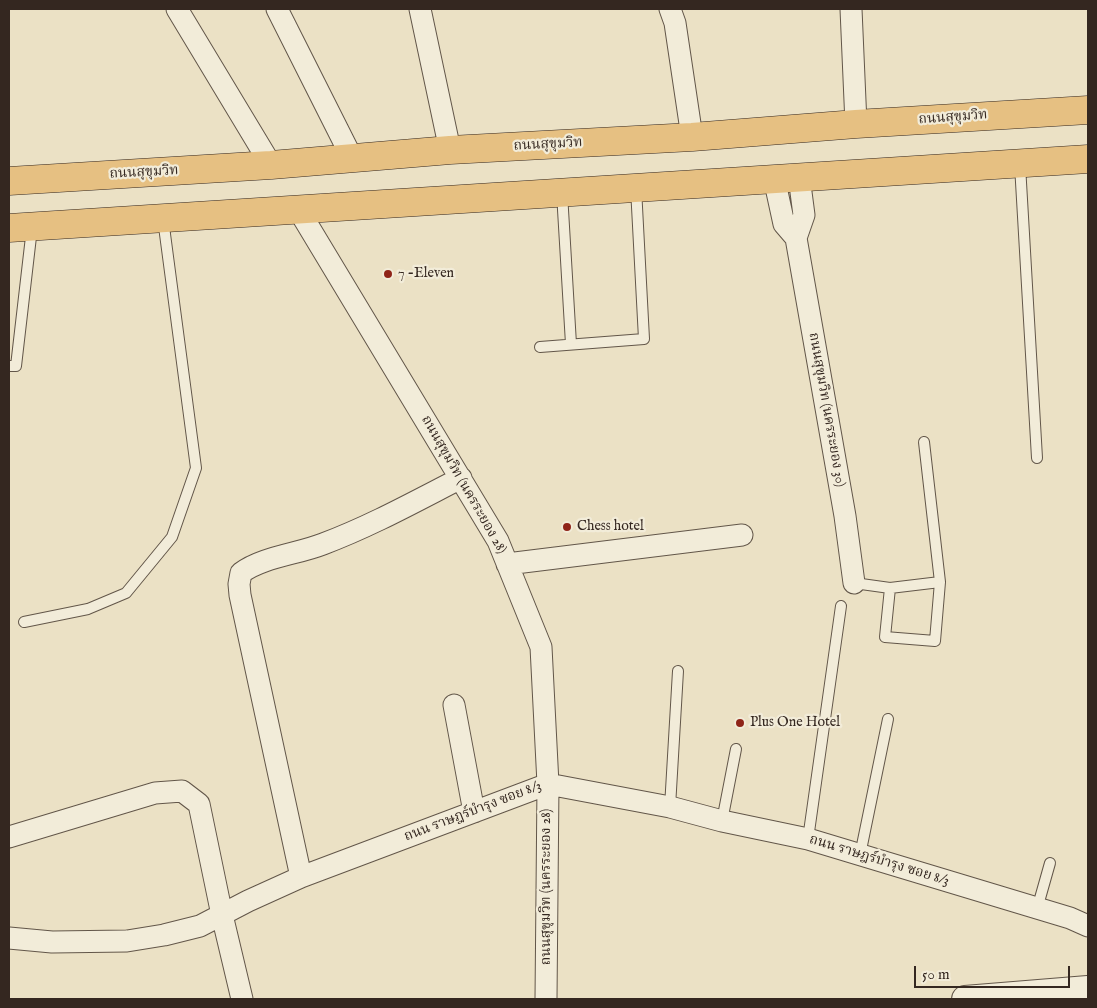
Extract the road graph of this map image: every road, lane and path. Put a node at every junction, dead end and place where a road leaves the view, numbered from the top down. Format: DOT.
graph roads {
  1 [pos="177,9"];
  2 [pos="277,9"];
  3 [pos="420,9"];
  4 [pos="670,9"];
  5 [pos="851,9"];
  6 [pos="1088,110"];
  7 [pos="856,124"];
  8 [pos="692,137"];
  9 [pos="450,150"];
  10 [pos="352,158"];
  11 [pos="1088,159"];
  12 [pos="1020,164"];
  13 [pos="271,165"];
  14 [pos="787,177"];
  15 [pos="9,181"];
  16 [pos="636,187"];
  17 [pos="562,192"];
  18 [pos="298,209"];
  19 [pos="163,218"];
  20 [pos="21,228"];
  21 [pos="571,344"];
  22 [pos="540,347"];
  23 [pos="9,366"];
  24 [pos="924,442"];
  25 [pos="1037,458"];
  26 [pos="461,478"];
  27 [pos="742,535"];
  28 [pos="507,564"];
  29 [pos="940,582"];
  30 [pos="854,583"];
  31 [pos="890,588"];
  32 [pos="840,606"];
  33 [pos="24,622"];
  34 [pos="678,671"];
  35 [pos="454,705"];
  36 [pos="888,719"];
  37 [pos="736,749"];
  38 [pos="548,784"];
  39 [pos="670,807"];
  40 [pos="474,812"];
  41 [pos="722,821"];
  42 [pos="9,837"];
  43 [pos="808,840"];
  44 [pos="860,855"];
  45 [pos="1050,862"];
  46 [pos="301,876"];
  47 [pos="1037,908"];
  48 [pos="222,915"];
  49 [pos="1088,926"];
  50 [pos="9,938"];
  51 [pos="1072,993"];
  52 [pos="242,999"];
  53 [pos="546,999"];
  54 [pos="965,999"];
  1 -- 13 [label="street"];
  2 -- 10 [label="street"];
  3 -- 9 [label="street"];
  4 -- 8 [label="street"];
  5 -- 7 [label="street"];
  6 -- 7 [label="main road, ถนนสุขุมวิท"];
  7 -- 8 [label="main road, ถนนสุขุมวิท"];
  8 -- 9 [label="main road, ถนนสุขุมวิท"];
  9 -- 10 [label="main road, ถนนสุขุมวิท"];
  10 -- 13 [label="main road, ถนนสุขุมวิท"];
  11 -- 12 [label="main road"];
  12 -- 14 [label="main road"];
  12 -- 25 [label="lane"];
  13 -- 15 [label="main road, ถนนสุขุมวิท"];
  14 -- 16 [label="main road"];
  14 -- 30 [label="street, ถนนสุขุมวิท (นครระยอง 30)"];
  16 -- 17 [label="main road"];
  16 -- 21 [label="lane"];
  17 -- 18 [label="main road"];
  17 -- 21 [label="lane"];
  18 -- 19 [label="main road"];
  18 -- 26 [label="street, ถนนสุขุมวิท (นครระยอง 28)"];
  19 -- 20 [label="main road"];
  19 -- 33 [label="lane"];
  20 -- 23 [label="lane"];
  21 -- 22 [label="lane"];
  24 -- 29 [label="lane"];
  26 -- 28 [label="street, ถนนสุขุมวิท (นครระยอง 28)"];
  26 -- 46 [label="street"];
  27 -- 28 [label="street"];
  28 -- 38 [label="street, ถนนสุขุมวิท (นครระยอง 28)"];
  29 -- 31 [label="lane"];
  29 -- 31 [label="lane"];
  30 -- 31 [label="lane"];
  32 -- 43 [label="lane"];
  34 -- 39 [label="lane"];
  35 -- 40 [label="street"];
  36 -- 44 [label="lane"];
  37 -- 41 [label="lane"];
  38 -- 39 [label="street, ถนน ราษฎร์บำรุง ซอย 8/3"];
  38 -- 40 [label="street, ถนน ราษฎร์บำรุง ซอย 8/3"];
  38 -- 53 [label="street, ถนนสุขุมวิท (นครระยอง 28)"];
  39 -- 41 [label="street, ถนน ราษฎร์บำรุง ซอย 8/3"];
  40 -- 46 [label="street, ถนน ราษฎร์บำรุง ซอย 8/3"];
  41 -- 43 [label="street, ถนน ราษฎร์บำรุง ซอย 8/3"];
  42 -- 48 [label="street"];
  43 -- 44 [label="street, ถนน ราษฎร์บำรุง ซอย 8/3"];
  44 -- 47 [label="street, ถนน ราษฎร์บำรุง ซอย 8/3"];
  45 -- 47 [label="lane"];
  46 -- 48 [label="street, ถนน ราษฎร์บำรุง ซอย 8/3"];
  47 -- 49 [label="street, ถนน ราษฎร์บำรุง ซอย 8/3"];
  48 -- 50 [label="street, ถนน ราษฎร์บำรุง ซอย 8/3"];
  48 -- 52 [label="street"];
  51 -- 54 [label="street"];
}
